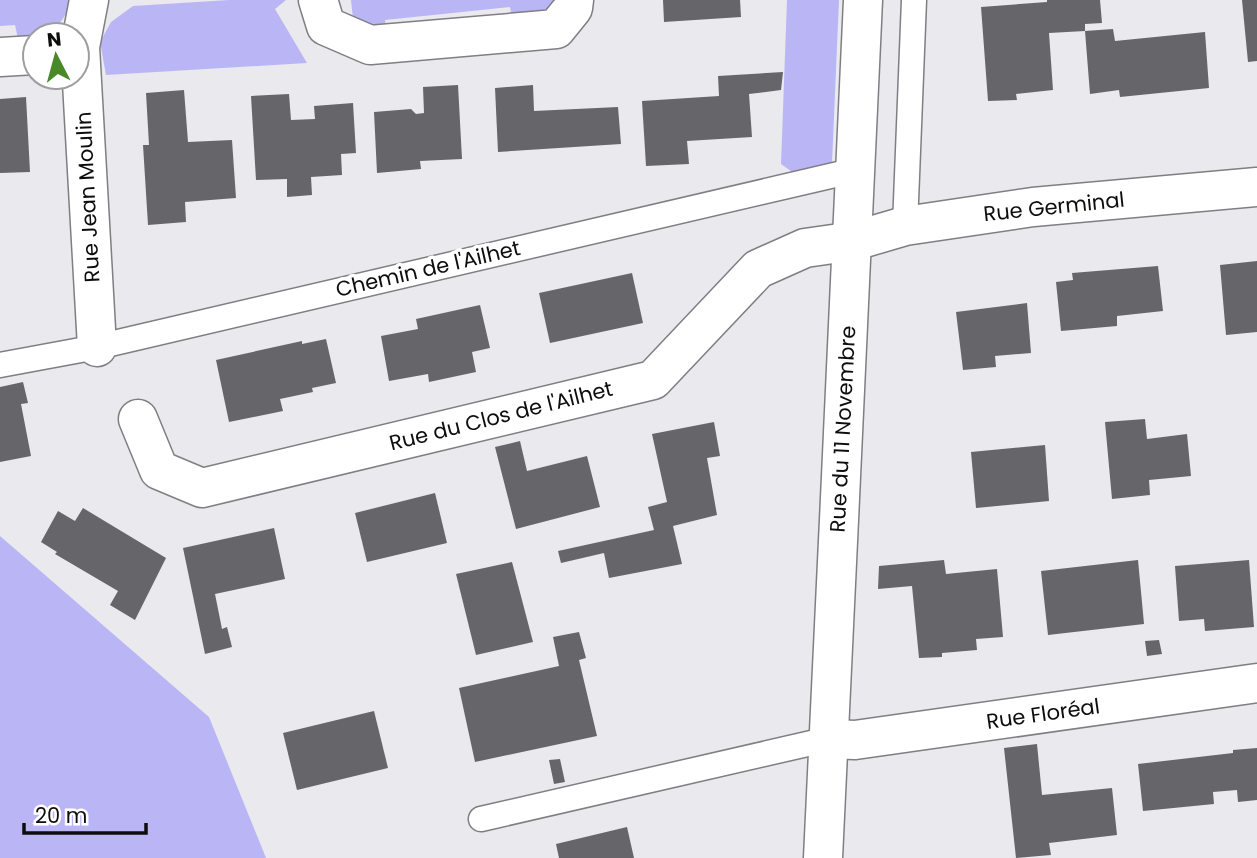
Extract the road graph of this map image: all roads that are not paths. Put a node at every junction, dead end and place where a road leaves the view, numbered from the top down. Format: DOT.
graph roads {
  1 [pos="89,0"];
  2 [pos="318,0"];
  3 [pos="574,0"];
  4 [pos="863,0"];
  5 [pos="914,0"];
  6 [pos="84,21"];
  7 [pos="21,56"];
  8 [pos="0,57"];
  9 [pos="81,91"];
  10 [pos="856,170"];
  11 [pos="1257,187"];
  12 [pos="905,226"];
  13 [pos="854,241"];
  14 [pos="97,347"];
  15 [pos="0,365"];
  16 [pos="138,419"];
  17 [pos="1257,684"];
  18 [pos="829,739"];
  19 [pos="481,819"];
  20 [pos="823,858"];
  1 -- 6 [label="street, Rue Jean Moulin"];
  2 -- 3 [label="street"];
  4 -- 10 [label="street, Rue du 11 Novembre"];
  5 -- 12 [label="lane"];
  7 -- 8 [label="street"];
  9 -- 14 [label="street, Rue Jean Moulin"];
  10 -- 13 [label="street, Rue du 11 Novembre"];
  10 -- 14 [label="lane, Chemin de l'Ailhet"];
  11 -- 12 [label="street, Rue Germinal"];
  12 -- 13 [label="street, Rue Germinal"];
  13 -- 16 [label="street, Rue du Clos de l'Ailhet"];
  13 -- 18 [label="street, Rue du 11 Novembre"];
  14 -- 15 [label="lane, Chemin de l'Ailhet"];
  17 -- 18 [label="street, Rue Floréal"];
  18 -- 19 [label="lane"];
  18 -- 20 [label="street, Rue du 11 Novembre"];
}
